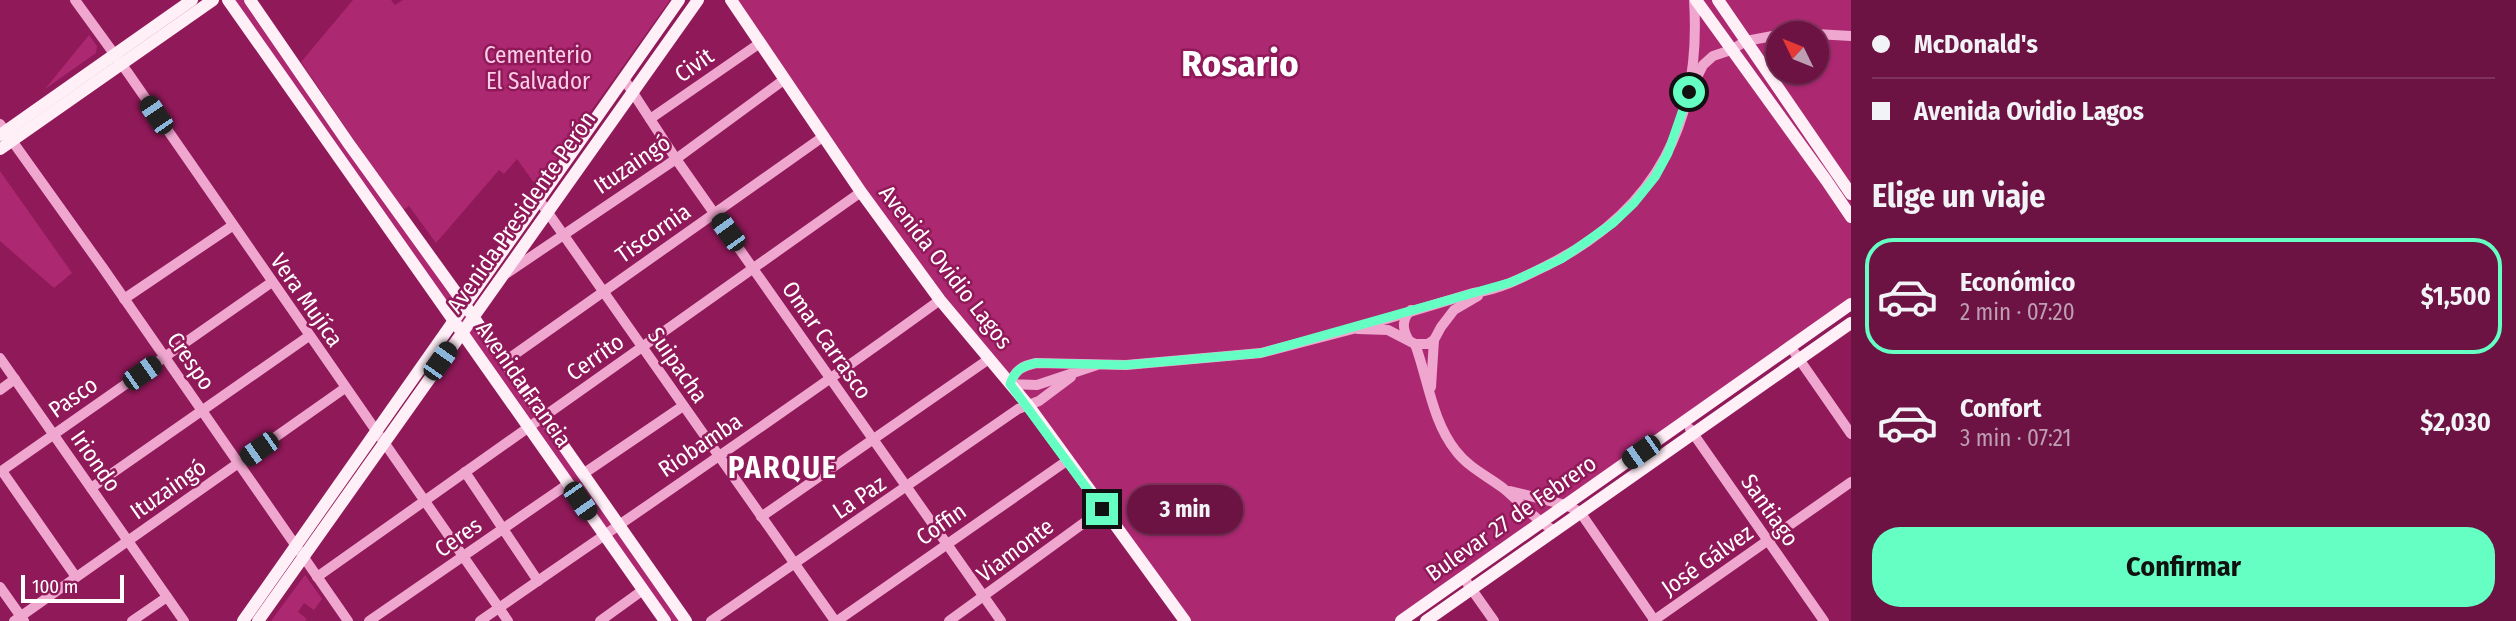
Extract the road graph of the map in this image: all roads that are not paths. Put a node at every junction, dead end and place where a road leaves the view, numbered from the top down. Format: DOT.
graph roads {
  1 [pos="75,0"];
  2 [pos="192,0"];
  3 [pos="213,0"];
  4 [pos="228,0"];
  5 [pos="250,0"];
  6 [pos="680,0"];
  7 [pos="698,0"];
  8 [pos="732,0"];
  9 [pos="1695,0"];
  10 [pos="1718,0"];
  11 [pos="1829,35"];
  12 [pos="1851,36"];
  13 [pos="1766,37"];
  14 [pos="1746,41"];
  15 [pos="760,43"];
  16 [pos="1731,50"];
  17 [pos="118,60"];
  18 [pos="624,79"];
  19 [pos="785,79"];
  20 [pos="632,92"];
  21 [pos="1689,92"];
  22 [pos="650,119"];
  23 [pos="4,133"];
  24 [pos="824,136"];
  25 [pos="349,144"];
  26 [pos="0,149"];
  27 [pos="334,150"];
  28 [pos="676,159"];
  29 [pos="862,192"];
  30 [pos="1851,194"];
  31 [pos="539,200"];
  32 [pos="547,212"];
  33 [pos="715,214"];
  34 [pos="1851,217"];
  35 [pos="232,226"];
  36 [pos="562,235"];
  37 [pos="426,253"];
  38 [pos="412,261"];
  39 [pos="754,268"];
  40 [pos="499,279"];
  41 [pos="272,282"];
  42 [pos="602,292"];
  43 [pos="1485,292"];
  44 [pos="124,299"];
  45 [pos="940,300"];
  46 [pos="1851,304"];
  47 [pos="1423,307"];
  48 [pos="469,310"];
  49 [pos="1411,310"];
  50 [pos="1851,324"];
  51 [pos="458,326"];
  52 [pos="1441,327"];
  53 [pos="1353,329"];
  54 [pos="309,336"];
  55 [pos="1434,340"];
  56 [pos="1411,341"];
  57 [pos="1790,346"];
  58 [pos="642,348"];
  59 [pos="164,357"];
  60 [pos="0,358"];
  61 [pos="989,359"];
  62 [pos="1799,360"];
  63 [pos="504,362"];
  64 [pos="1097,365"];
  65 [pos="1083,368"];
  66 [pos="15,379"];
  67 [pos="832,379"];
  68 [pos="1010,384"];
  69 [pos="345,388"];
  70 [pos="0,390"];
  71 [pos="1431,391"];
  72 [pos="1028,405"];
  73 [pos="683,406"];
  74 [pos="201,411"];
  75 [pos="543,416"];
  76 [pos="1684,421"];
  77 [pos="528,426"];
  78 [pos="1692,433"];
  79 [pos="1851,434"];
  80 [pos="54,435"];
  81 [pos="379,438"];
  82 [pos="873,439"];
  83 [pos="718,455"];
  84 [pos="1068,460"];
  85 [pos="238,464"];
  86 [pos="1,471"];
  87 [pos="465,472"];
  88 [pos="583,474"];
  89 [pos="1851,482"];
  90 [pos="568,484"];
  91 [pos="91,488"];
  92 [pos="906,488"];
  93 [pos="1503,488"];
  94 [pos="425,501"];
  95 [pos="1566,505"];
  96 [pos="1102,509"];
  97 [pos="1580,512"];
  98 [pos="761,517"];
  99 [pos="1541,523"];
  100 [pos="618,525"];
  101 [pos="503,529"];
  102 [pos="1553,530"];
  103 [pos="604,535"];
  104 [pos="128,541"];
  105 [pos="1768,541"];
  106 [pos="946,543"];
  107 [pos="299,552"];
  108 [pos="463,556"];
  109 [pos="794,563"];
  110 [pos="76,577"];
  111 [pos="317,577"];
  112 [pos="1463,577"];
  113 [pos="538,581"];
  114 [pos="0,587"];
  115 [pos="1471,588"];
  116 [pos="643,590"];
  117 [pos="167,597"];
  118 [pos="984,597"];
  119 [pos="499,608"];
  120 [pos="19,620"];
  121 [pos="1183,620"];
  122 [pos="132,621"];
  123 [pos="184,621"];
  124 [pos="243,621"];
  125 [pos="258,621"];
  126 [pos="348,621"];
  127 [pos="369,621"];
  128 [pos="480,621"];
  129 [pos="509,621"];
  130 [pos="600,621"];
  131 [pos="664,621"];
  132 [pos="686,621"];
  133 [pos="711,621"];
  134 [pos="836,621"];
  135 [pos="948,621"];
  136 [pos="1001,621"];
  137 [pos="1401,621"];
  138 [pos="1426,621"];
  139 [pos="1494,621"];
  140 [pos="1654,621"];
  141 [pos="1824,621"];
  1 -- 17 [label="street, Vera Mujíca"];
  2 -- 17 [label="main road"];
  3 -- 17 [label="main road"];
  4 -- 27 [label="main road, Avenida Francia"];
  5 -- 25 [label="main road, Avenida Francia"];
  6 -- 18 [label="main road, Avenida Presidente Perón"];
  7 -- 20 [label="main road, Avenida Presidente Perón"];
  8 -- 15 [label="main road, Avenida Ovidio Lagos"];
  9 -- 16 [label="main road"];
  9 -- 21 [label="street"];
  10 -- 14 [label="main road"];
  11 -- 12 [label="street"];
  13 -- 14 [label="street"];
  14 -- 16 [label="street"];
  14 -- 30 [label="main road"];
  15 -- 19 [label="main road, Avenida Ovidio Lagos"];
  15 -- 22 [label="street, Civit"];
  16 -- 21 [label="street"];
  16 -- 34 [label="main road"];
  17 -- 23 [label="main road"];
  17 -- 35 [label="street, Vera Mujíca"];
  18 -- 20 [label="street, Omar Carrasco"];
  18 -- 31 [label="main road, Avenida Presidente Perón"];
  19 -- 24 [label="main road, Avenida Ovidio Lagos"];
  19 -- 28 [label="street, Ituzaingó"];
  20 -- 22 [label="street, Omar Carrasco"];
  20 -- 32 [label="main road, Avenida Presidente Perón"];
  21 -- 43 [label="street"];
  22 -- 28 [label="street, Omar Carrasco"];
  23 -- 26 [label="main road"];
  23 -- 44 [label="street, Crespo"];
  24 -- 29 [label="main road, Avenida Ovidio Lagos"];
  24 -- 33 [label="street, Tiscornia"];
  25 -- 27 [label="main road"];
  25 -- 37 [label="main road, Avenida Francia"];
  27 -- 38 [label="main road, Avenida Francia"];
  28 -- 33 [label="street, Omar Carrasco"];
  28 -- 36 [label="street, Ituzaingó"];
  29 -- 39 [label="street, Cerrito"];
  29 -- 45 [label="main road, Avenida Ovidio Lagos"];
  31 -- 32 [label="street, Suipacha"];
  31 -- 48 [label="main road, Avenida Presidente Perón"];
  32 -- 36 [label="street, Suipacha"];
  32 -- 40 [label="main road, Avenida Presidente Perón"];
  33 -- 39 [label="street, Omar Carrasco"];
  33 -- 42 [label="street, Tiscornia"];
  35 -- 41 [label="street, Vera Mujíca"];
  35 -- 44 [label="street"];
  36 -- 40 [label="street, Ituzaingó"];
  36 -- 42 [label="street, Suipacha"];
  37 -- 38 [label="main road"];
  37 -- 48 [label="main road, Avenida Francia"];
  38 -- 51 [label="main road, Avenida Francia"];
  39 -- 58 [label="street, Cerrito"];
  39 -- 67 [label="street, Omar Carrasco"];
  40 -- 48 [label="main road, Avenida Presidente Perón"];
  41 -- 54 [label="street, Vera Mujíca"];
  41 -- 59 [label="street, Pasco"];
  42 -- 58 [label="street, Suipacha"];
  42 -- 63 [label="street, Tiscornia"];
  43 -- 47 [label="street"];
  43 -- 52 [label="street"];
  44 -- 59 [label="street, Crespo"];
  45 -- 61 [label="main road, Avenida Ovidio Lagos"];
  45 -- 67 [label="street, Riobamba"];
  46 -- 57 [label="main road, Bulevar 27 de Febrero"];
  47 -- 49 [label="street"];
  47 -- 52 [label="street"];
  48 -- 51 [label="main road, Avenida Presidente Perón"];
  48 -- 63 [label="main road, Avenida Francia"];
  49 -- 53 [label="street"];
  49 -- 56 [label="street"];
  50 -- 62 [label="main road, Bulevar 27 de Febrero"];
  51 -- 77 [label="main road, Avenida Francia"];
  51 -- 81 [label="main road, Avenida Presidente Perón"];
  52 -- 55 [label="street"];
  53 -- 56 [label="street"];
  53 -- 64 [label="street"];
  54 -- 69 [label="street, Vera Mujíca"];
  54 -- 74 [label="street"];
  55 -- 56 [label="street"];
  55 -- 71 [label="street"];
  56 -- 71 [label="street"];
  57 -- 62 [label="street"];
  57 -- 76 [label="main road, Bulevar 27 de Febrero"];
  58 -- 73 [label="street, Suipacha"];
  58 -- 75 [label="street, Cerrito"];
  59 -- 74 [label="street, Crespo"];
  59 -- 80 [label="street, Pasco"];
  60 -- 66 [label="street, Iriondo"];
  61 -- 68 [label="main road, Avenida Ovidio Lagos"];
  61 -- 82 [label="street"];
  62 -- 78 [label="main road, Bulevar 27 de Febrero"];
  62 -- 79 [label="street"];
  63 -- 75 [label="main road, Avenida Francia"];
  64 -- 65 [label="street"];
  64 -- 68 [label="street"];
  65 -- 68 [label="street"];
  65 -- 72 [label="street, La Paz"];
  66 -- 70 [label="street"];
  66 -- 80 [label="street, Iriondo"];
  67 -- 82 [label="street, Omar Carrasco"];
  67 -- 83 [label="street, Riobamba"];
  68 -- 72 [label="main road, Avenida Ovidio Lagos"];
  69 -- 81 [label="street, Vera Mujíca"];
  69 -- 85 [label="street, Ituzaingó"];
  71 -- 93 [label="street"];
  72 -- 84 [label="main road, Avenida Ovidio Lagos"];
  72 -- 92 [label="street, La Paz"];
  73 -- 83 [label="street, Suipacha"];
  73 -- 88 [label="street"];
  74 -- 85 [label="street, Crespo"];
  74 -- 91 [label="street"];
  75 -- 77 [label="street, Cerrito"];
  75 -- 88 [label="main road, Avenida Francia"];
  76 -- 78 [label="street, Santiago"];
  76 -- 95 [label="main road, Bulevar 27 de Febrero"];
  77 -- 87 [label="street, Cerrito"];
  77 -- 90 [label="main road, Avenida Francia"];
  78 -- 97 [label="main road, Bulevar 27 de Febrero"];
  78 -- 105 [label="street, Santiago"];
  80 -- 86 [label="street, Pasco"];
  80 -- 91 [label="street, Iriondo"];
  81 -- 94 [label="street, Vera Mujíca"];
  81 -- 107 [label="main road, Avenida Presidente Perón"];
  82 -- 92 [label="street, Omar Carrasco"];
  82 -- 98 [label="street"];
  83 -- 98 [label="street, Suipacha"];
  83 -- 100 [label="street, Riobamba"];
  84 -- 96 [label="main road, Avenida Ovidio Lagos"];
  84 -- 106 [label="street, Coffin"];
  85 -- 104 [label="street, Ituzaingó"];
  85 -- 107 [label="street, Crespo"];
  86 -- 110 [label="street"];
  87 -- 94 [label="street, Cerrito"];
  87 -- 101 [label="street"];
  88 -- 100 [label="main road, Avenida Francia"];
  89 -- 105 [label="street, José Gálvez"];
  90 -- 101 [label="street, Ceres"];
  90 -- 103 [label="main road, Avenida Francia"];
  91 -- 104 [label="street, Iriondo"];
  92 -- 106 [label="street, Omar Carrasco"];
  92 -- 109 [label="street, La Paz"];
  93 -- 95 [label="street"];
  93 -- 99 [label="street"];
  94 -- 108 [label="street, Vera Mujíca"];
  94 -- 111 [label="street, Cerrito"];
  95 -- 97 [label="street"];
  95 -- 99 [label="main road, Bulevar 27 de Febrero"];
  96 -- 118 [label="street, Viamonte"];
  96 -- 121 [label="main road, Avenida Ovidio Lagos"];
  97 -- 102 [label="main road, Bulevar 27 de Febrero"];
  97 -- 140 [label="street"];
  98 -- 109 [label="street, Suipacha"];
  99 -- 102 [label="street"];
  99 -- 112 [label="main road, Bulevar 27 de Febrero"];
  100 -- 103 [label="street, Riobamba"];
  100 -- 132 [label="main road, Avenida Francia"];
  101 -- 108 [label="street, Ceres"];
  101 -- 113 [label="street"];
  102 -- 115 [label="main road, Bulevar 27 de Febrero"];
  103 -- 113 [label="street, Riobamba"];
  103 -- 116 [label="main road, Avenida Francia"];
  104 -- 110 [label="street, Ituzaingó"];
  104 -- 117 [label="street, Iriondo"];
  105 -- 140 [label="street, José Gálvez"];
  105 -- 141 [label="street, Santiago"];
  106 -- 118 [label="street, Omar Carrasco"];
  106 -- 134 [label="street, Coffin"];
  107 -- 111 [label="street, Crespo"];
  107 -- 124 [label="main road, Avenida Presidente Perón"];
  107 -- 125 [label="main road, Avenida Presidente Perón"];
  108 -- 119 [label="street, Vera Mujíca"];
  108 -- 127 [label="street, Ceres"];
  109 -- 133 [label="street, La Paz"];
  109 -- 134 [label="street, Suipacha"];
  110 -- 120 [label="street, Ituzaingó"];
  111 -- 126 [label="street, Crespo"];
  112 -- 115 [label="street"];
  112 -- 137 [label="main road, Bulevar 27 de Febrero"];
  113 -- 119 [label="street, Riobamba"];
  114 -- 120 [label="street"];
  115 -- 138 [label="main road, Bulevar 27 de Febrero"];
  115 -- 139 [label="street"];
  116 -- 130 [label="street"];
  116 -- 131 [label="main road, Avenida Francia"];
  117 -- 122 [label="street"];
  117 -- 123 [label="street, Iriondo"];
  118 -- 135 [label="street, Viamonte"];
  118 -- 136 [label="street, Omar Carrasco"];
  119 -- 128 [label="street, Riobamba"];
  119 -- 129 [label="street, Vera Mujíca"];
}
